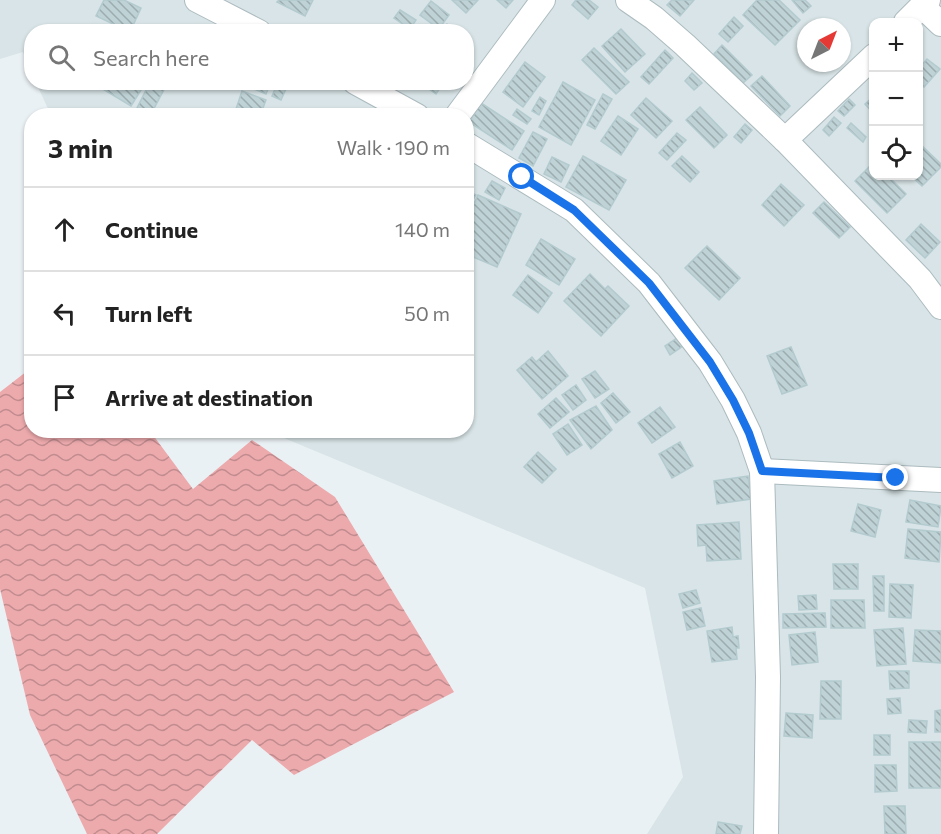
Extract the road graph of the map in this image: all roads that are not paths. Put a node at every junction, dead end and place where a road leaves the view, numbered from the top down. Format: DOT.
graph roads {
  1 [pos="197,0"];
  2 [pos="543,0"];
  3 [pos="628,0"];
  4 [pos="919,9"];
  5 [pos="244,24"];
  6 [pos="941,24"];
  7 [pos="869,60"];
  8 [pos="370,90"];
  9 [pos="402,108"];
  10 [pos="463,108"];
  11 [pos="785,140"];
  12 [pos="474,149"];
  13 [pos="941,308"];
  14 [pos="762,471"];
  15 [pos="941,480"];
  16 [pos="766,834"];
  1 -- 5 [label="street"];
  2 -- 10 [label="street"];
  3 -- 11 [label="street"];
  4 -- 6 [label="street"];
  7 -- 11 [label="street"];
  8 -- 9 [label="street"];
  11 -- 13 [label="street"];
  12 -- 14 [label="street"];
  14 -- 15 [label="street"];
  14 -- 16 [label="street"];
}
